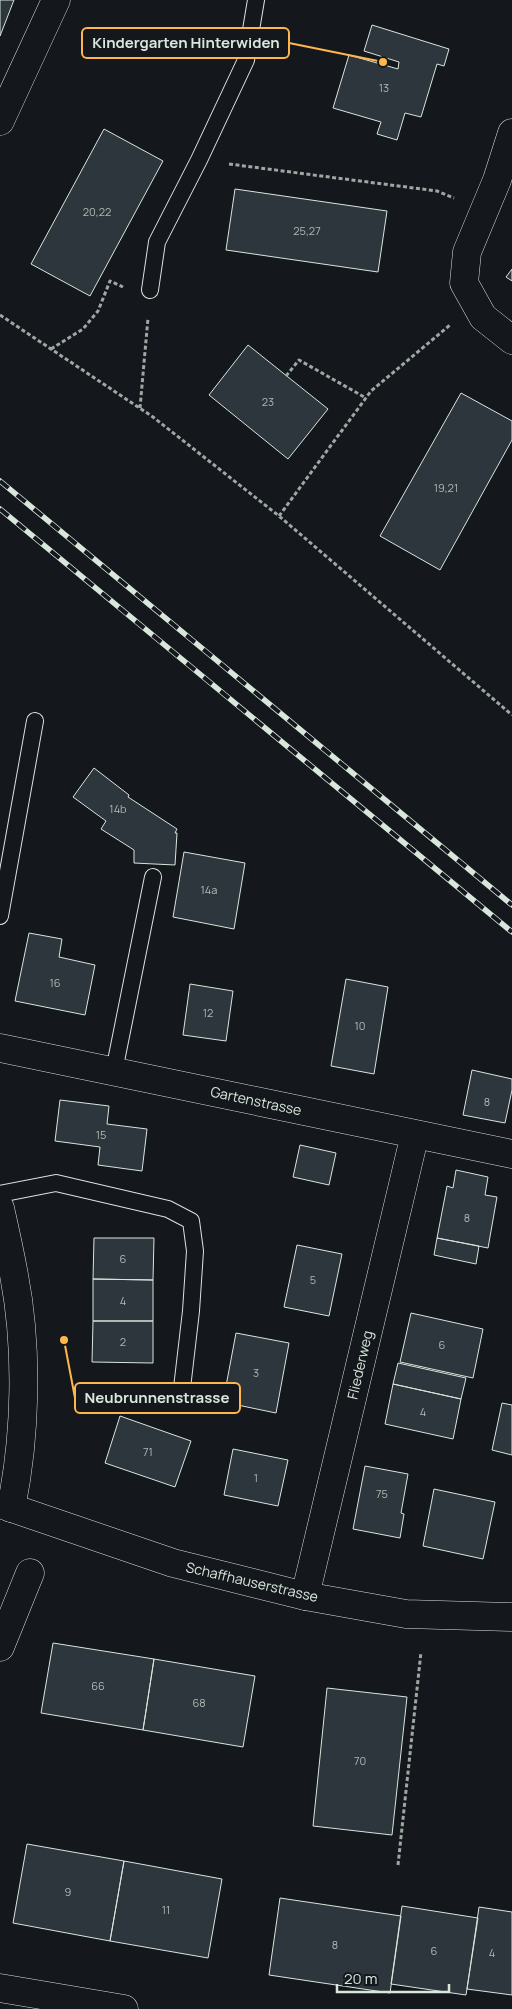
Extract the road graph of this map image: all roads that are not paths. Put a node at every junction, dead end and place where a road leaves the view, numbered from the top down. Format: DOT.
graph roads {
  1 [pos="56,0"];
  2 [pos="256,0"];
  3 [pos="0,121"];
  4 [pos="512,133"];
  5 [pos="150,290"];
  6 [pos="512,340"];
  7 [pos="34,721"];
  8 [pos="153,876"];
  9 [pos="0,916"];
  10 [pos="0,1048"];
  11 [pos="114,1071"];
  12 [pos="415,1134"];
  13 [pos="512,1154"];
  14 [pos="0,1194"];
  15 [pos="0,1208"];
  16 [pos="180,1405"];
  17 [pos="6,1506"];
  18 [pos="30,1573"];
  19 [pos="305,1596"];
  20 [pos="512,1617"];
  21 [pos="0,1647"];
  22 [pos="0,1988"];
  23 [pos="124,2009"];
  1 -- 3 [label="street"];
  2 -- 5 [label="lane"];
  4 -- 6 [label="street"];
  7 -- 9 [label="lane"];
  8 -- 11 [label="lane"];
  10 -- 11 [label="street, Gartenstrasse"];
  11 -- 12 [label="street, Gartenstrasse"];
  12 -- 13 [label="street, Gartenstrasse"];
  12 -- 19 [label="street, Fliederweg"];
  14 -- 16 [label="lane"];
  15 -- 17 [label="street"];
  17 -- 19 [label="street, Schaffhauserstrasse"];
  18 -- 21 [label="street"];
  19 -- 20 [label="street, Schaffhauserstrasse"];
  22 -- 23 [label="street"];
}
